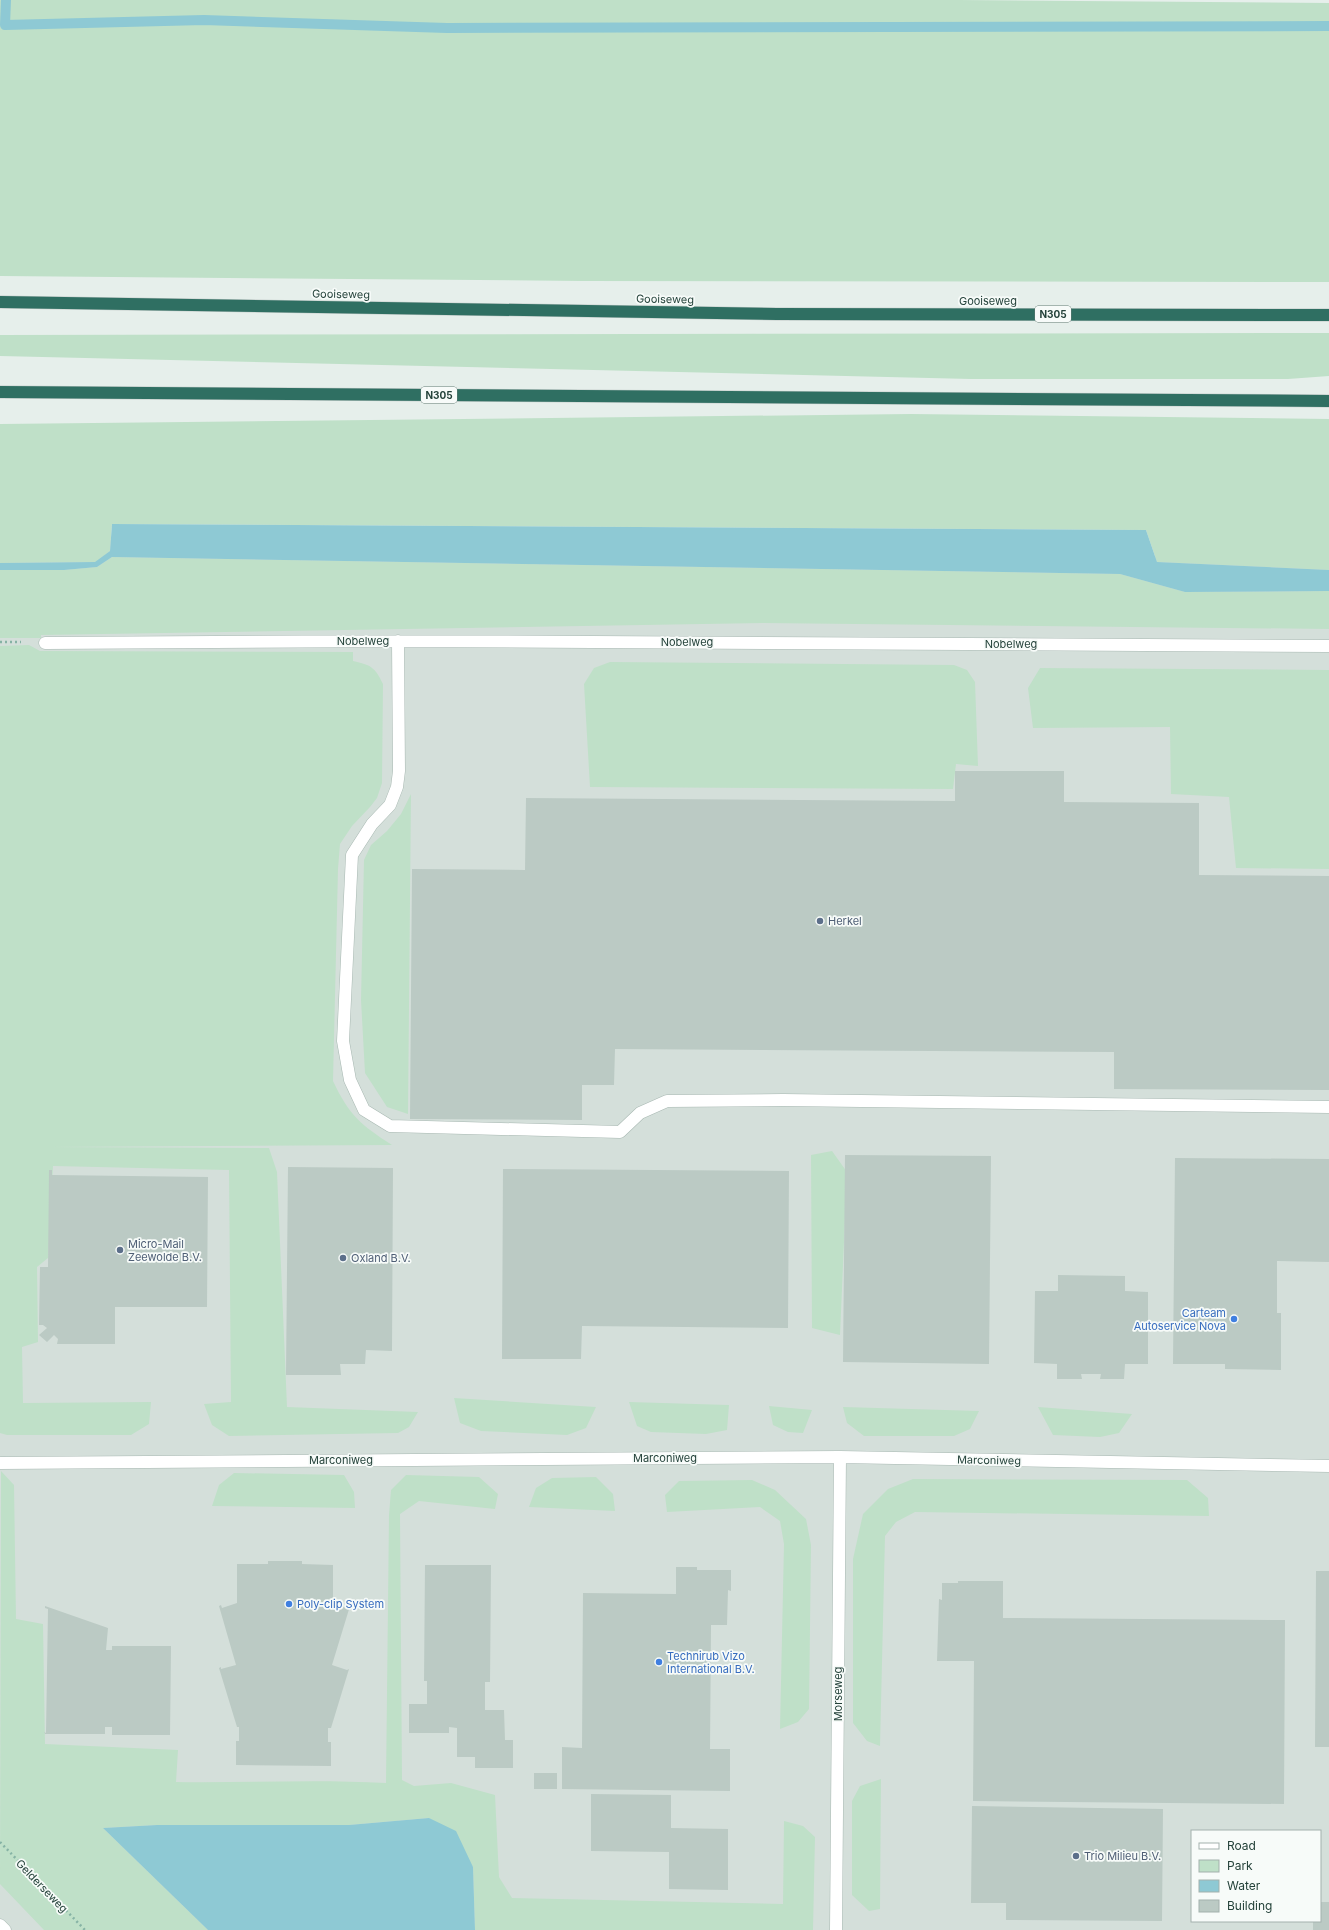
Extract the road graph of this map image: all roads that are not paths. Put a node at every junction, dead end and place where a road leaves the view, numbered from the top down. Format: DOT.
graph roads {
  1 [pos="0,302"];
  2 [pos="1329,315"];
  3 [pos="0,392"];
  4 [pos="1329,401"];
  5 [pos="398,640"];
  6 [pos="45,642"];
  7 [pos="1329,646"];
  8 [pos="1329,1107"];
  9 [pos="840,1457"];
  10 [pos="0,1463"];
  11 [pos="1329,1466"];
  12 [pos="0,1925"];
  13 [pos="5,1930"];
  14 [pos="836,1930"];
  1 -- 2 [label="highway, Gooiseweg / N305"];
  3 -- 4 [label="highway, N305"];
  5 -- 6 [label="street, Nobelweg"];
  5 -- 7 [label="street, Nobelweg"];
  5 -- 8 [label="street"];
  9 -- 10 [label="street, Marconiweg"];
  9 -- 11 [label="street, Marconiweg"];
  9 -- 14 [label="street, Morseweg"];
  12 -- 13 [label="street"];
}
